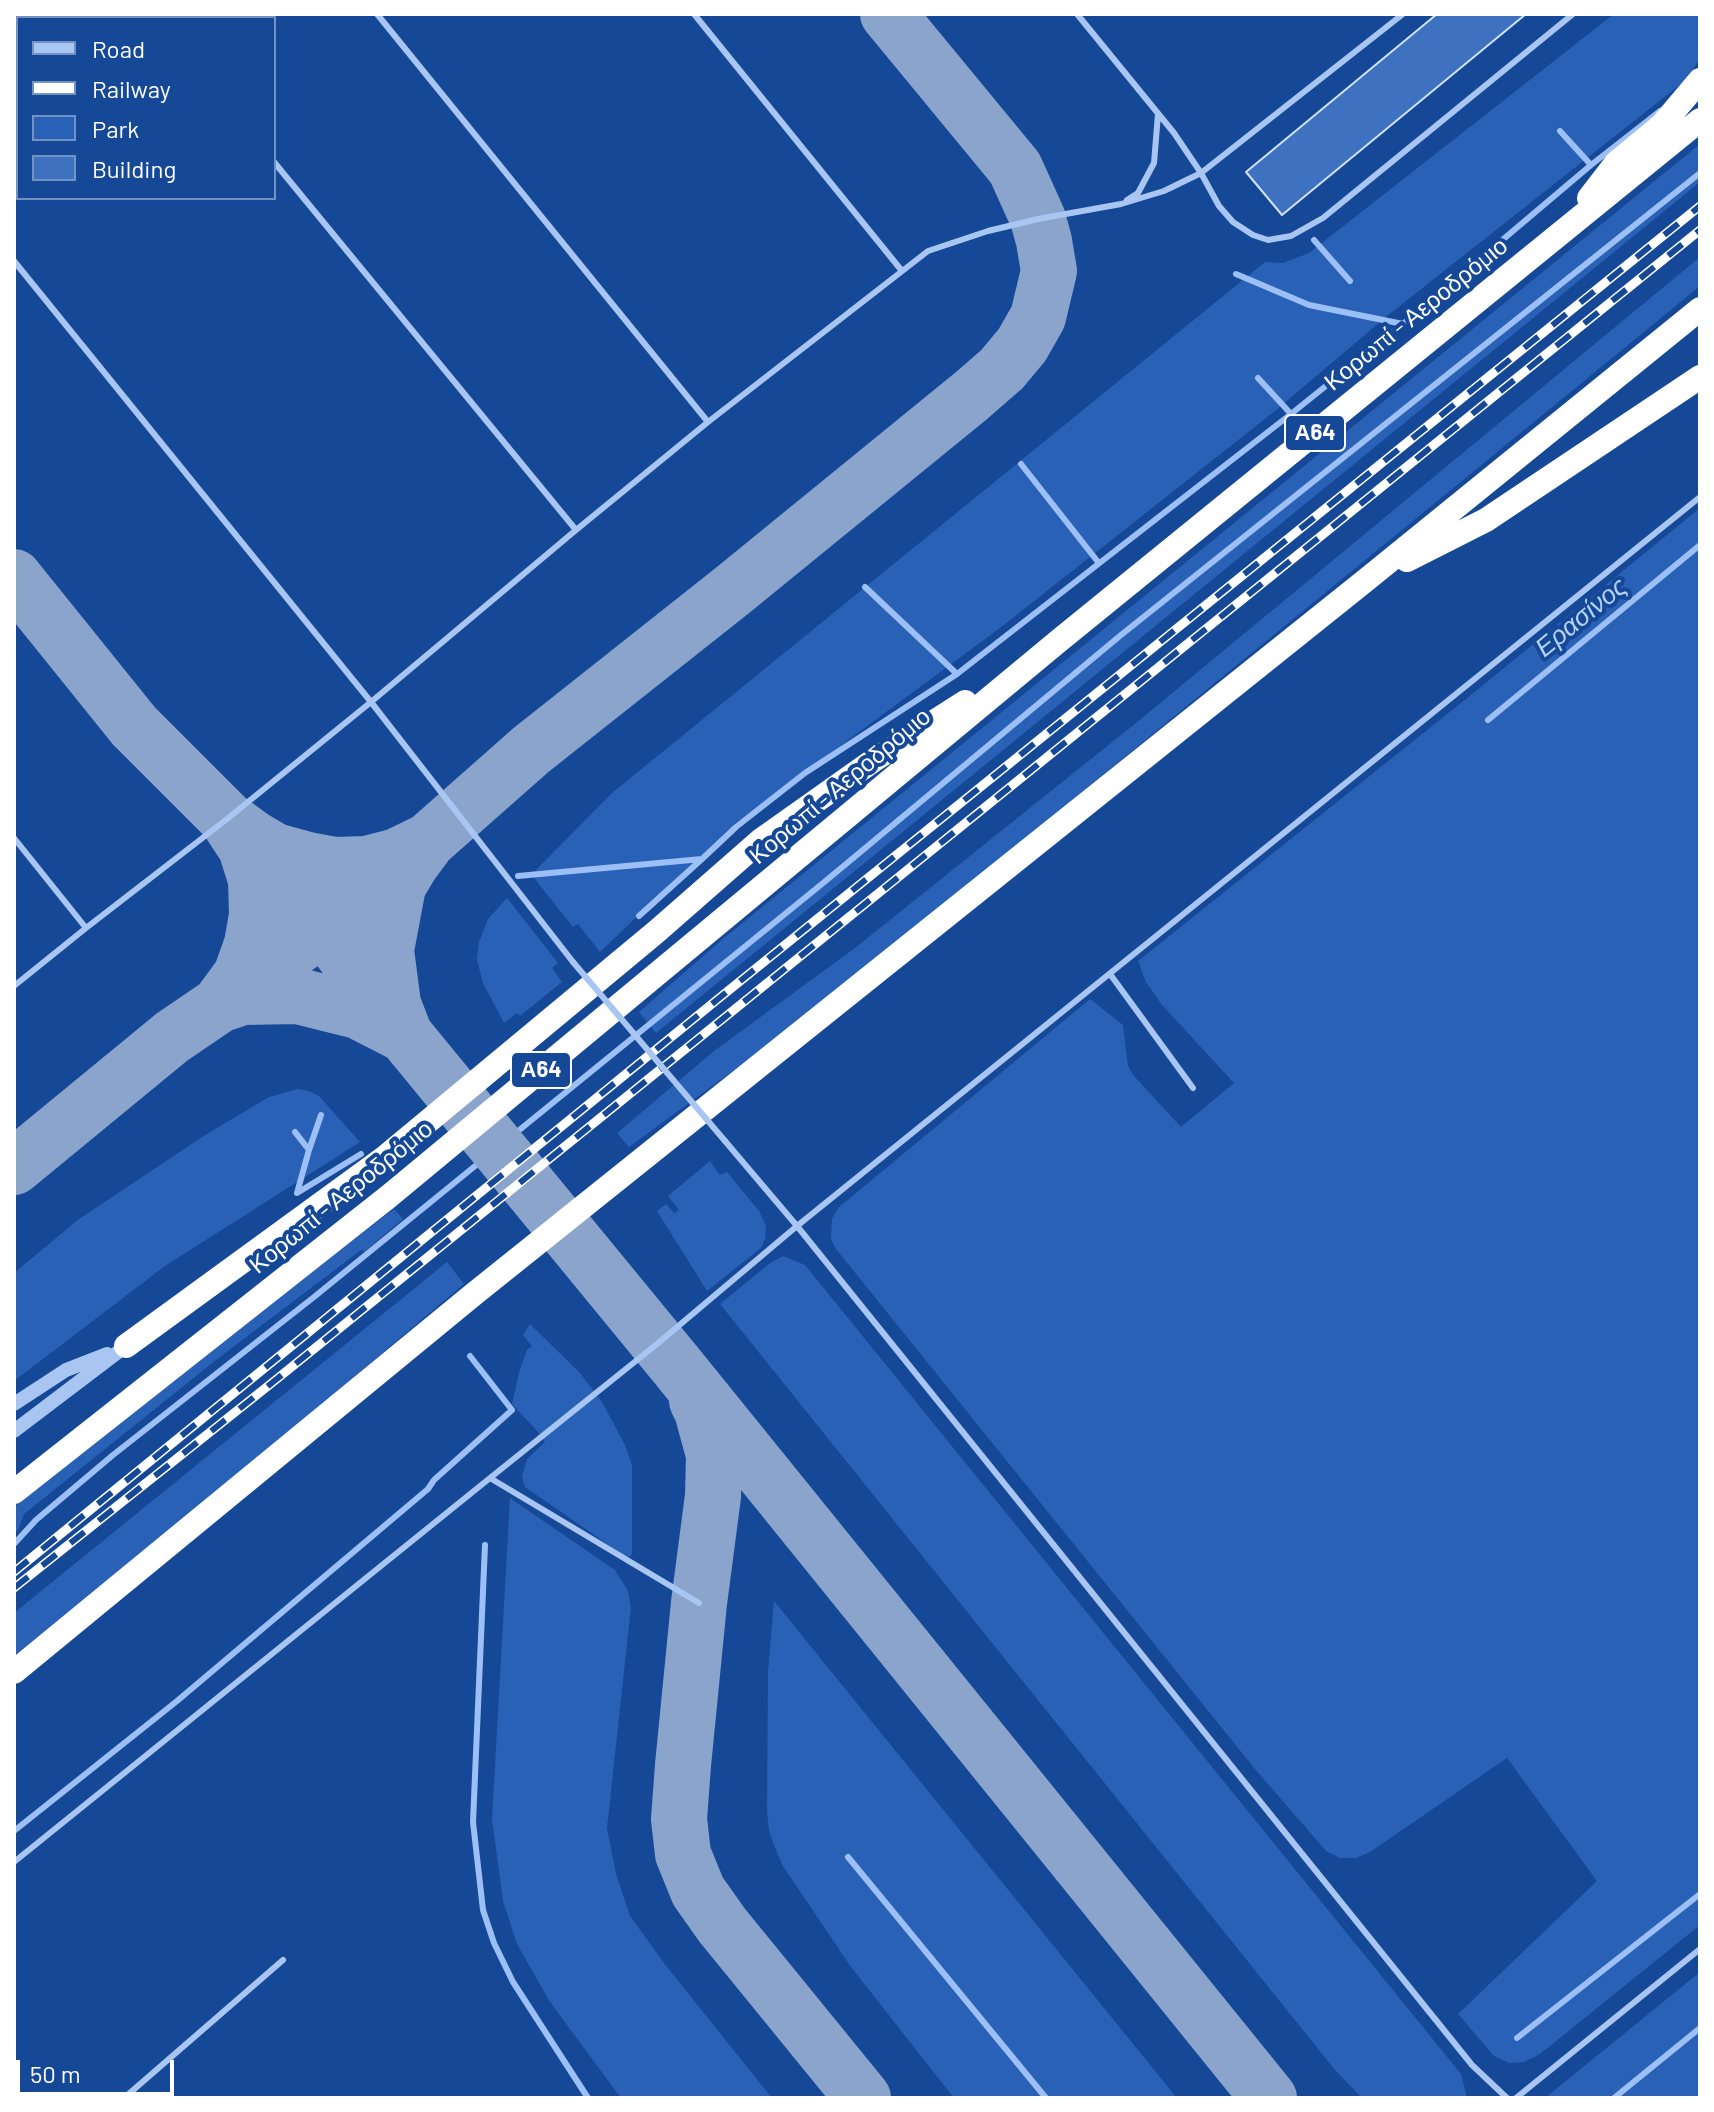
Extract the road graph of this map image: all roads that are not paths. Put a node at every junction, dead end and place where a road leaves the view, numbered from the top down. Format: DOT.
graph roads {
  1 [pos="377,14"];
  2 [pos="694,14"];
  3 [pos="1077,14"];
  4 [pos="1403,14"];
  5 [pos="1573,14"];
  6 [pos="1700,80"];
  7 [pos="1158,114"];
  8 [pos="1700,120"];
  9 [pos="276,164"];
  10 [pos="1201,173"];
  11 [pos="1121,204"];
  12 [pos="1569,226"];
  13 [pos="14,261"];
  14 [pos="902,271"];
  15 [pos="1700,309"];
  16 [pos="1700,377"];
  17 [pos="708,422"];
  18 [pos="1700,497"];
  19 [pos="576,530"];
  20 [pos="1366,580"];
  21 [pos="1061,639"];
  22 [pos="371,702"];
  23 [pos="14,838"];
  24 [pos="86,928"];
  25 [pos="1110,974"];
  26 [pos="14,986"];
  27 [pos="1193,1088"];
  28 [pos="797,1226"];
  29 [pos="126,1346"];
  30 [pos="14,1404"];
  31 [pos="14,1431"];
  32 [pos="490,1478"];
  33 [pos="14,1492"];
  34 [pos="699,1603"];
  35 [pos="14,1672"];
  36 [pos="14,1862"];
  37 [pos="1700,1949"];
  38 [pos="283,1960"];
  39 [pos="124,2098"];
  40 [pos="1507,2098"];
  41 [pos="1516,2098"];
  1 -- 17 [label="lane"];
  2 -- 14 [label="lane"];
  3 -- 7 [label="lane"];
  4 -- 10 [label="lane"];
  5 -- 10 [label="lane"];
  6 -- 12 [label="highway"];
  7 -- 10 [label="lane"];
  7 -- 11 [label="lane"];
  8 -- 12 [label="highway, Κορωπί - Αεροδρόμιο / Α64"];
  9 -- 19 [label="lane"];
  10 -- 11 [label="lane"];
  11 -- 14 [label="lane"];
  12 -- 21 [label="highway, Κορωπί - Αεροδρόμιο / Α64"];
  13 -- 22 [label="lane"];
  14 -- 17 [label="lane"];
  15 -- 20 [label="highway"];
  16 -- 20 [label="highway"];
  17 -- 19 [label="lane"];
  18 -- 25 [label="lane"];
  19 -- 22 [label="lane"];
  20 -- 35 [label="highway"];
  21 -- 29 [label="highway"];
  21 -- 33 [label="highway, Κορωπί - Αεροδρόμιο / Α64"];
  22 -- 24 [label="lane"];
  22 -- 28 [label="lane, bridge"];
  23 -- 24 [label="lane"];
  24 -- 26 [label="lane"];
  25 -- 27 [label="lane"];
  25 -- 28 [label="lane"];
  28 -- 32 [label="lane"];
  28 -- 40 [label="lane"];
  29 -- 30 [label="street"];
  29 -- 31 [label="street"];
  32 -- 34 [label="lane"];
  32 -- 36 [label="lane"];
  37 -- 41 [label="lane"];
  38 -- 39 [label="lane"];
}
